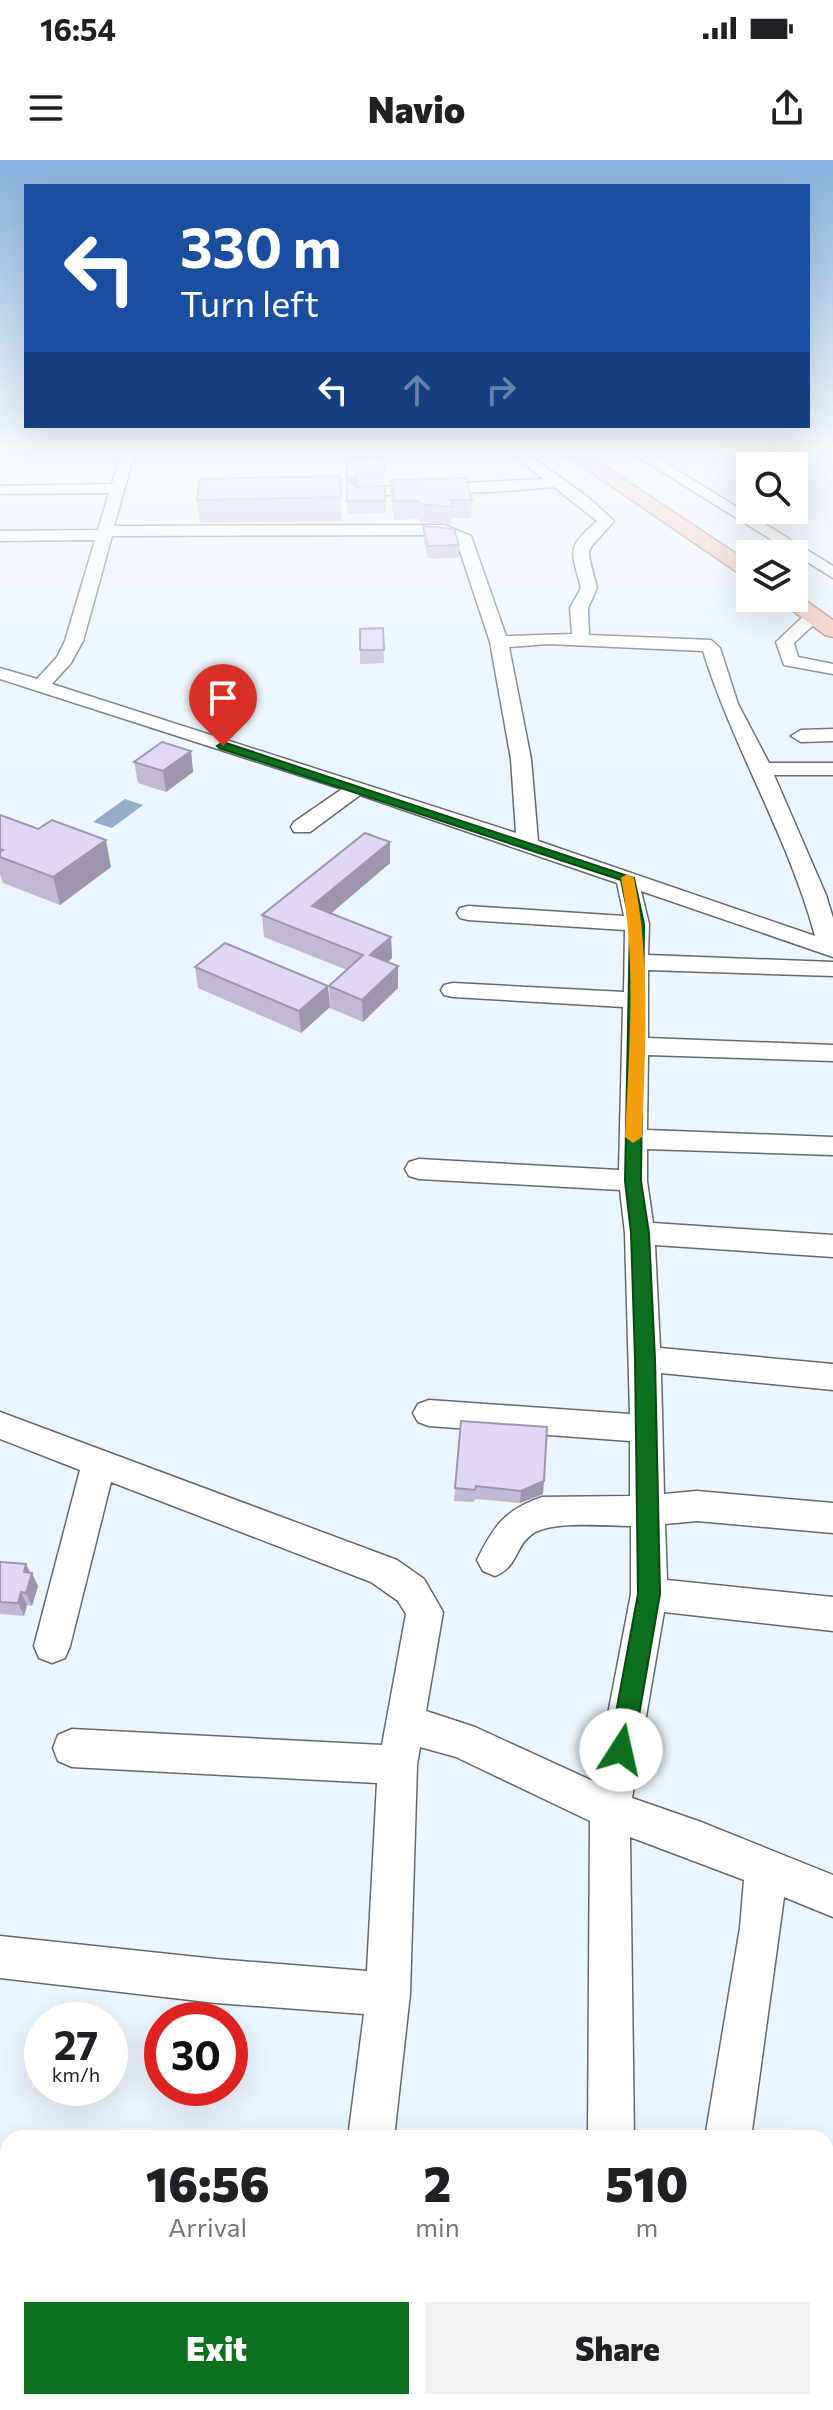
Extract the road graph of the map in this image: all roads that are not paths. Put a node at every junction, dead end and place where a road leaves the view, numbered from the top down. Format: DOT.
graph roads {
  1 [pos="99,553"];
  2 [pos="469,553"];
  3 [pos="580,553"];
  4 [pos="801,553"];
  5 [pos="833,573"];
  6 [pos="808,612"];
  7 [pos="814,616"];
  8 [pos="833,630"];
  9 [pos="581,640"];
  10 [pos="499,642"];
  11 [pos="833,669"];
  12 [pos="0,673"];
  13 [pos="42,684"];
  14 [pos="833,735"];
  15 [pos="801,736"];
  16 [pos="761,769"];
  17 [pos="833,769"];
  18 [pos="357,788"];
  19 [pos="302,827"];
  20 [pos="527,844"];
  21 [pos="627,878"];
  22 [pos="468,913"];
  23 [pos="637,924"];
  24 [pos="832,956"];
  25 [pos="637,962"];
  26 [pos="453,990"];
  27 [pos="637,1000"];
  28 [pos="637,1046"];
  29 [pos="833,1053"];
  30 [pos="633,1139"];
  31 [pos="833,1146"];
  32 [pos="419,1169"];
  33 [pos="633,1181"];
  34 [pos="640,1233"];
  35 [pos="833,1246"];
  36 [pos="645,1359"];
  37 [pos="833,1377"];
  38 [pos="429,1413"];
  39 [pos="0,1425"];
  40 [pos="646,1429"];
  41 [pos="99,1462"];
  42 [pos="646,1511"];
  43 [pos="833,1518"];
  44 [pos="495,1560"];
  45 [pos="649,1594"];
  46 [pos="833,1614"];
  47 [pos="52,1646"];
  48 [pos="401,1744"];
  49 [pos="72,1748"];
  50 [pos="610,1810"];
  51 [pos="766,1868"];
  52 [pos="833,1896"];
  53 [pos="0,1957"];
  54 [pos="388,1994"];
  55 [pos="372,2130"];
  56 [pos="611,2130"];
  57 [pos="729,2130"];
  1 -- 13 [label="street"];
  2 -- 10 [label="street"];
  3 -- 9 [label="street"];
  4 -- 5 [label="street"];
  6 -- 7 [label="main road"];
  7 -- 8 [label="main road"];
  7 -- 11 [label="street"];
  9 -- 10 [label="street"];
  9 -- 16 [label="street"];
  10 -- 20 [label="street"];
  12 -- 13 [label="street"];
  13 -- 18 [label="street"];
  14 -- 15 [label="street"];
  16 -- 17 [label="street"];
  16 -- 24 [label="street"];
  18 -- 19 [label="street"];
  18 -- 20 [label="street"];
  20 -- 21 [label="street"];
  21 -- 23 [label="street"];
  21 -- 24 [label="street"];
  22 -- 23 [label="street"];
  23 -- 25 [label="street"];
  24 -- 25 [label="street"];
  25 -- 27 [label="street"];
  26 -- 27 [label="street"];
  27 -- 28 [label="street"];
  28 -- 29 [label="street"];
  28 -- 30 [label="street"];
  30 -- 31 [label="street"];
  30 -- 33 [label="street"];
  32 -- 33 [label="street"];
  33 -- 34 [label="street"];
  34 -- 35 [label="street"];
  34 -- 36 [label="street"];
  36 -- 37 [label="street"];
  36 -- 40 [label="street"];
  38 -- 40 [label="street"];
  39 -- 41 [label="street"];
  40 -- 42 [label="street"];
  41 -- 47 [label="street"];
  41 -- 48 [label="street"];
  42 -- 43 [label="street"];
  42 -- 44 [label="street"];
  42 -- 45 [label="street"];
  45 -- 46 [label="street"];
  45 -- 50 [label="street"];
  48 -- 49 [label="street"];
  48 -- 50 [label="street"];
  48 -- 54 [label="street"];
  50 -- 51 [label="street"];
  50 -- 56 [label="street"];
  51 -- 52 [label="street"];
  51 -- 57 [label="street"];
  53 -- 54 [label="street"];
  54 -- 55 [label="street"];
}
